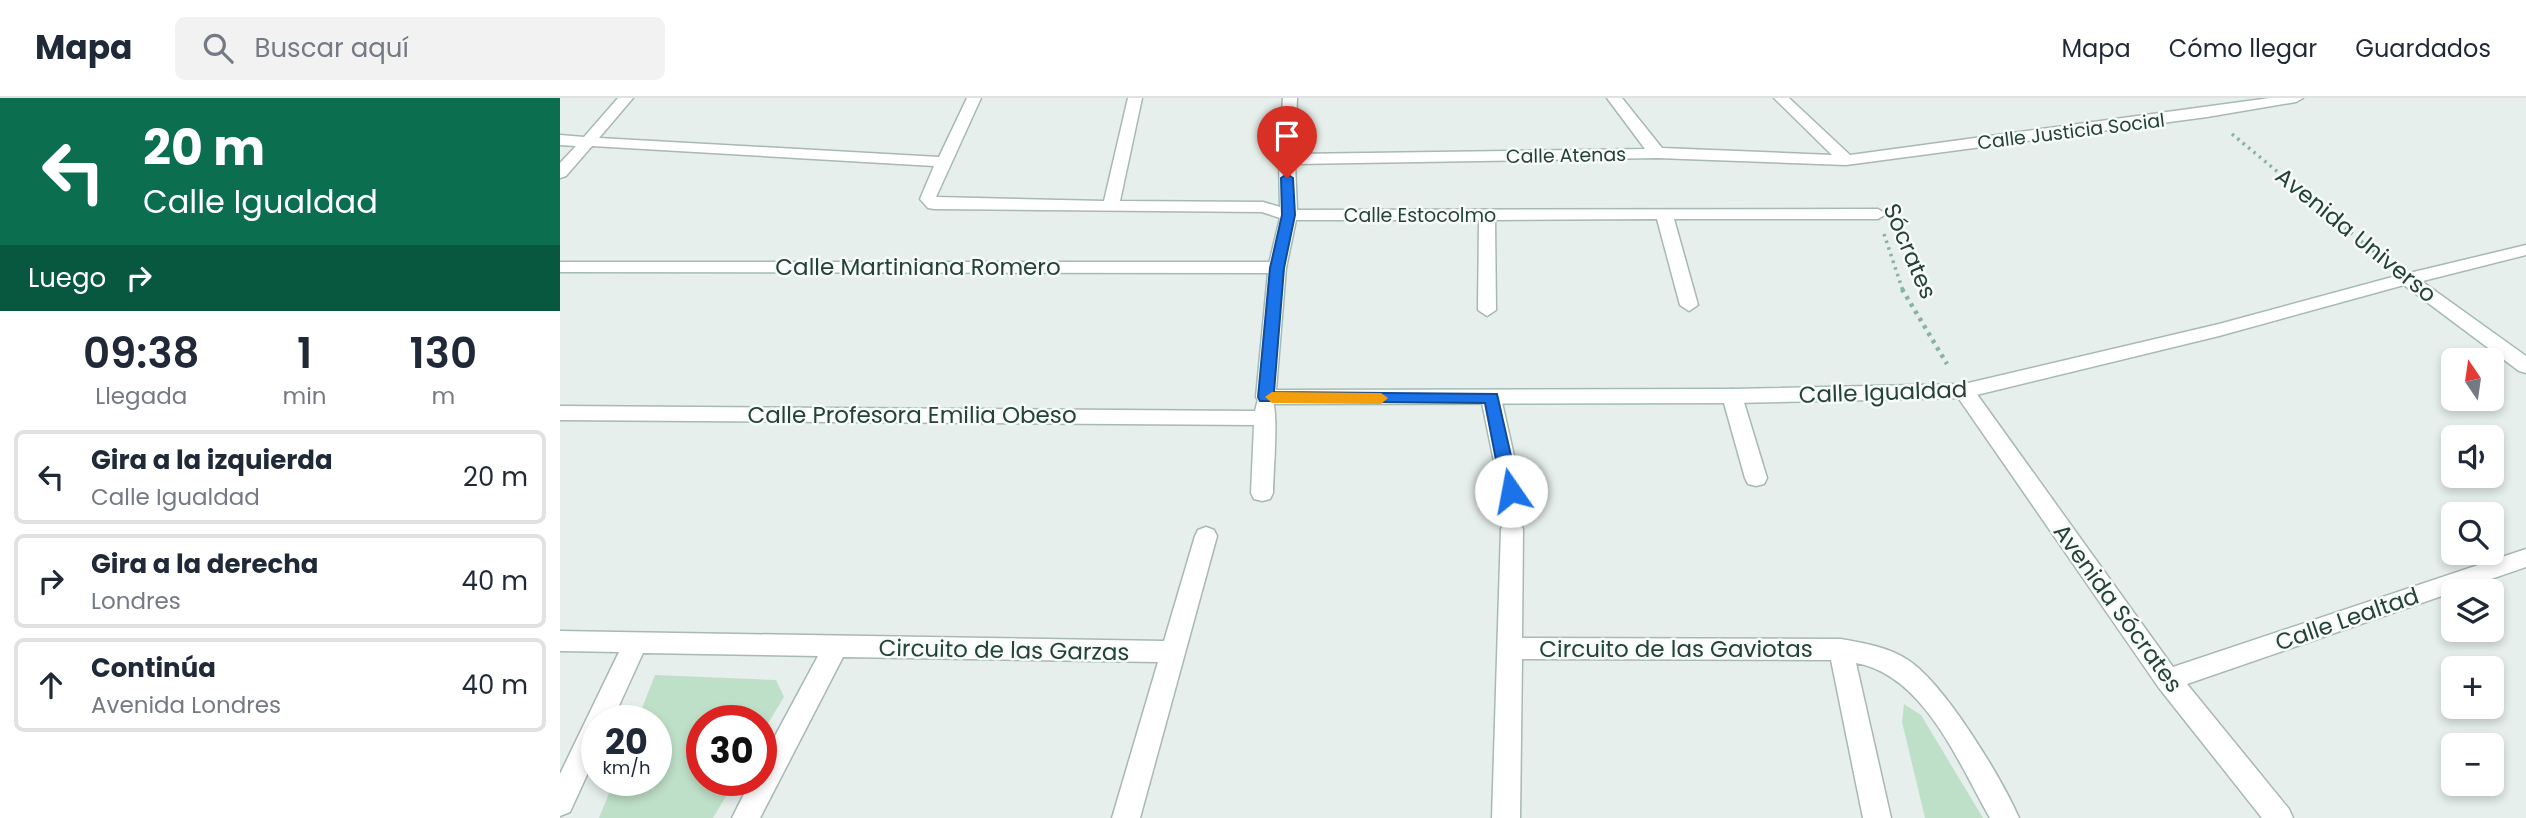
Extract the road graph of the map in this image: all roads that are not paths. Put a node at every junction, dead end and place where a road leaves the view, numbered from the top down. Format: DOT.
graph roads {
  1 [pos="626,98"];
  2 [pos="974,98"];
  3 [pos="1135,98"];
  4 [pos="1290,98"];
  5 [pos="1614,98"];
  6 [pos="1782,98"];
  7 [pos="2191,98"];
  8 [pos="2296,98"];
  9 [pos="2207,113"];
  10 [pos="560,140"];
  11 [pos="589,140"];
  12 [pos="1657,153"];
  13 [pos="1287,159"];
  14 [pos="1846,160"];
  15 [pos="945,162"];
  16 [pos="560,173"];
  17 [pos="1111,206"];
  18 [pos="1878,214"];
  19 [pos="1289,215"];
  20 [pos="1487,215"];
  21 [pos="1664,215"];
  22 [pos="2526,250"];
  23 [pos="560,267"];
  24 [pos="1277,268"];
  25 [pos="2407,279"];
  26 [pos="1689,305"];
  27 [pos="1487,310"];
  28 [pos="2526,366"];
  29 [pos="1964,391"];
  30 [pos="1731,396"];
  31 [pos="1491,398"];
  32 [pos="1265,407"];
  33 [pos="560,413"];
  34 [pos="1756,478"];
  35 [pos="1511,491"];
  36 [pos="1262,493"];
  37 [pos="1512,530"];
  38 [pos="1206,536"];
  39 [pos="2526,558"];
  40 [pos="560,641"];
  41 [pos="636,642"];
  42 [pos="835,647"];
  43 [pos="1511,648"];
  44 [pos="1841,650"];
  45 [pos="1174,652"];
  46 [pos="2168,680"];
  47 [pos="606,705"];
  48 [pos="581,759"];
  49 [pos="560,803"];
  50 [pos="746,818"];
  51 [pos="1126,818"];
  52 [pos="1506,818"];
  53 [pos="1877,818"];
  54 [pos="2005,818"];
  55 [pos="2279,818"];
  1 -- 11 [label="street"];
  2 -- 15 [label="street"];
  3 -- 17 [label="street"];
  4 -- 13 [label="street"];
  5 -- 12 [label="street"];
  6 -- 14 [label="street"];
  7 -- 9 [label="street"];
  8 -- 9 [label="street, Calle Justicia Social"];
  9 -- 14 [label="street, Calle Justicia Social"];
  10 -- 11 [label="street"];
  11 -- 15 [label="street"];
  11 -- 16 [label="street"];
  12 -- 13 [label="street, Calle Atenas"];
  12 -- 14 [label="street, Calle Atenas"];
  13 -- 19 [label="street"];
  15 -- 17 [label="street, Calle Estocolmo"];
  17 -- 19 [label="street, Calle Estocolmo"];
  18 -- 21 [label="street, Calle Estocolmo"];
  19 -- 20 [label="street, Calle Estocolmo"];
  19 -- 24 [label="street"];
  20 -- 21 [label="street, Calle Estocolmo"];
  20 -- 27 [label="street"];
  21 -- 26 [label="street"];
  22 -- 25 [label="street, Calle Igualdad"];
  23 -- 24 [label="street, Calle Martiniana Romero"];
  24 -- 32 [label="street"];
  25 -- 28 [label="street, Avenida Universo"];
  25 -- 29 [label="street, Calle Igualdad"];
  29 -- 30 [label="street, Calle Igualdad"];
  29 -- 46 [label="street, Avenida Sócrates"];
  30 -- 31 [label="street, Calle Igualdad"];
  30 -- 34 [label="street"];
  31 -- 32 [label="street, Calle Igualdad"];
  31 -- 35 [label="street"];
  32 -- 33 [label="street, Calle Profesora Emilia Obeso"];
  32 -- 36 [label="street"];
  37 -- 43 [label="street, Circuito de las Gaviotas"];
  38 -- 45 [label="street"];
  39 -- 46 [label="street, Calle Lealtad"];
  40 -- 41 [label="street, Circuito de las Garzas"];
  41 -- 42 [label="street, Circuito de las Garzas"];
  41 -- 47 [label="street"];
  42 -- 45 [label="street, Circuito de las Garzas"];
  42 -- 50 [label="street"];
  43 -- 44 [label="street, Circuito de las Gaviotas"];
  43 -- 52 [label="street, Circuito de las Gaviotas"];
  44 -- 53 [label="street, Circuito de las Gaviotas"];
  44 -- 54 [label="street, Circuito de las Gaviotas"];
  45 -- 51 [label="street"];
  46 -- 55 [label="street, Avenida Sócrates"];
  48 -- 49 [label="street"];
}
